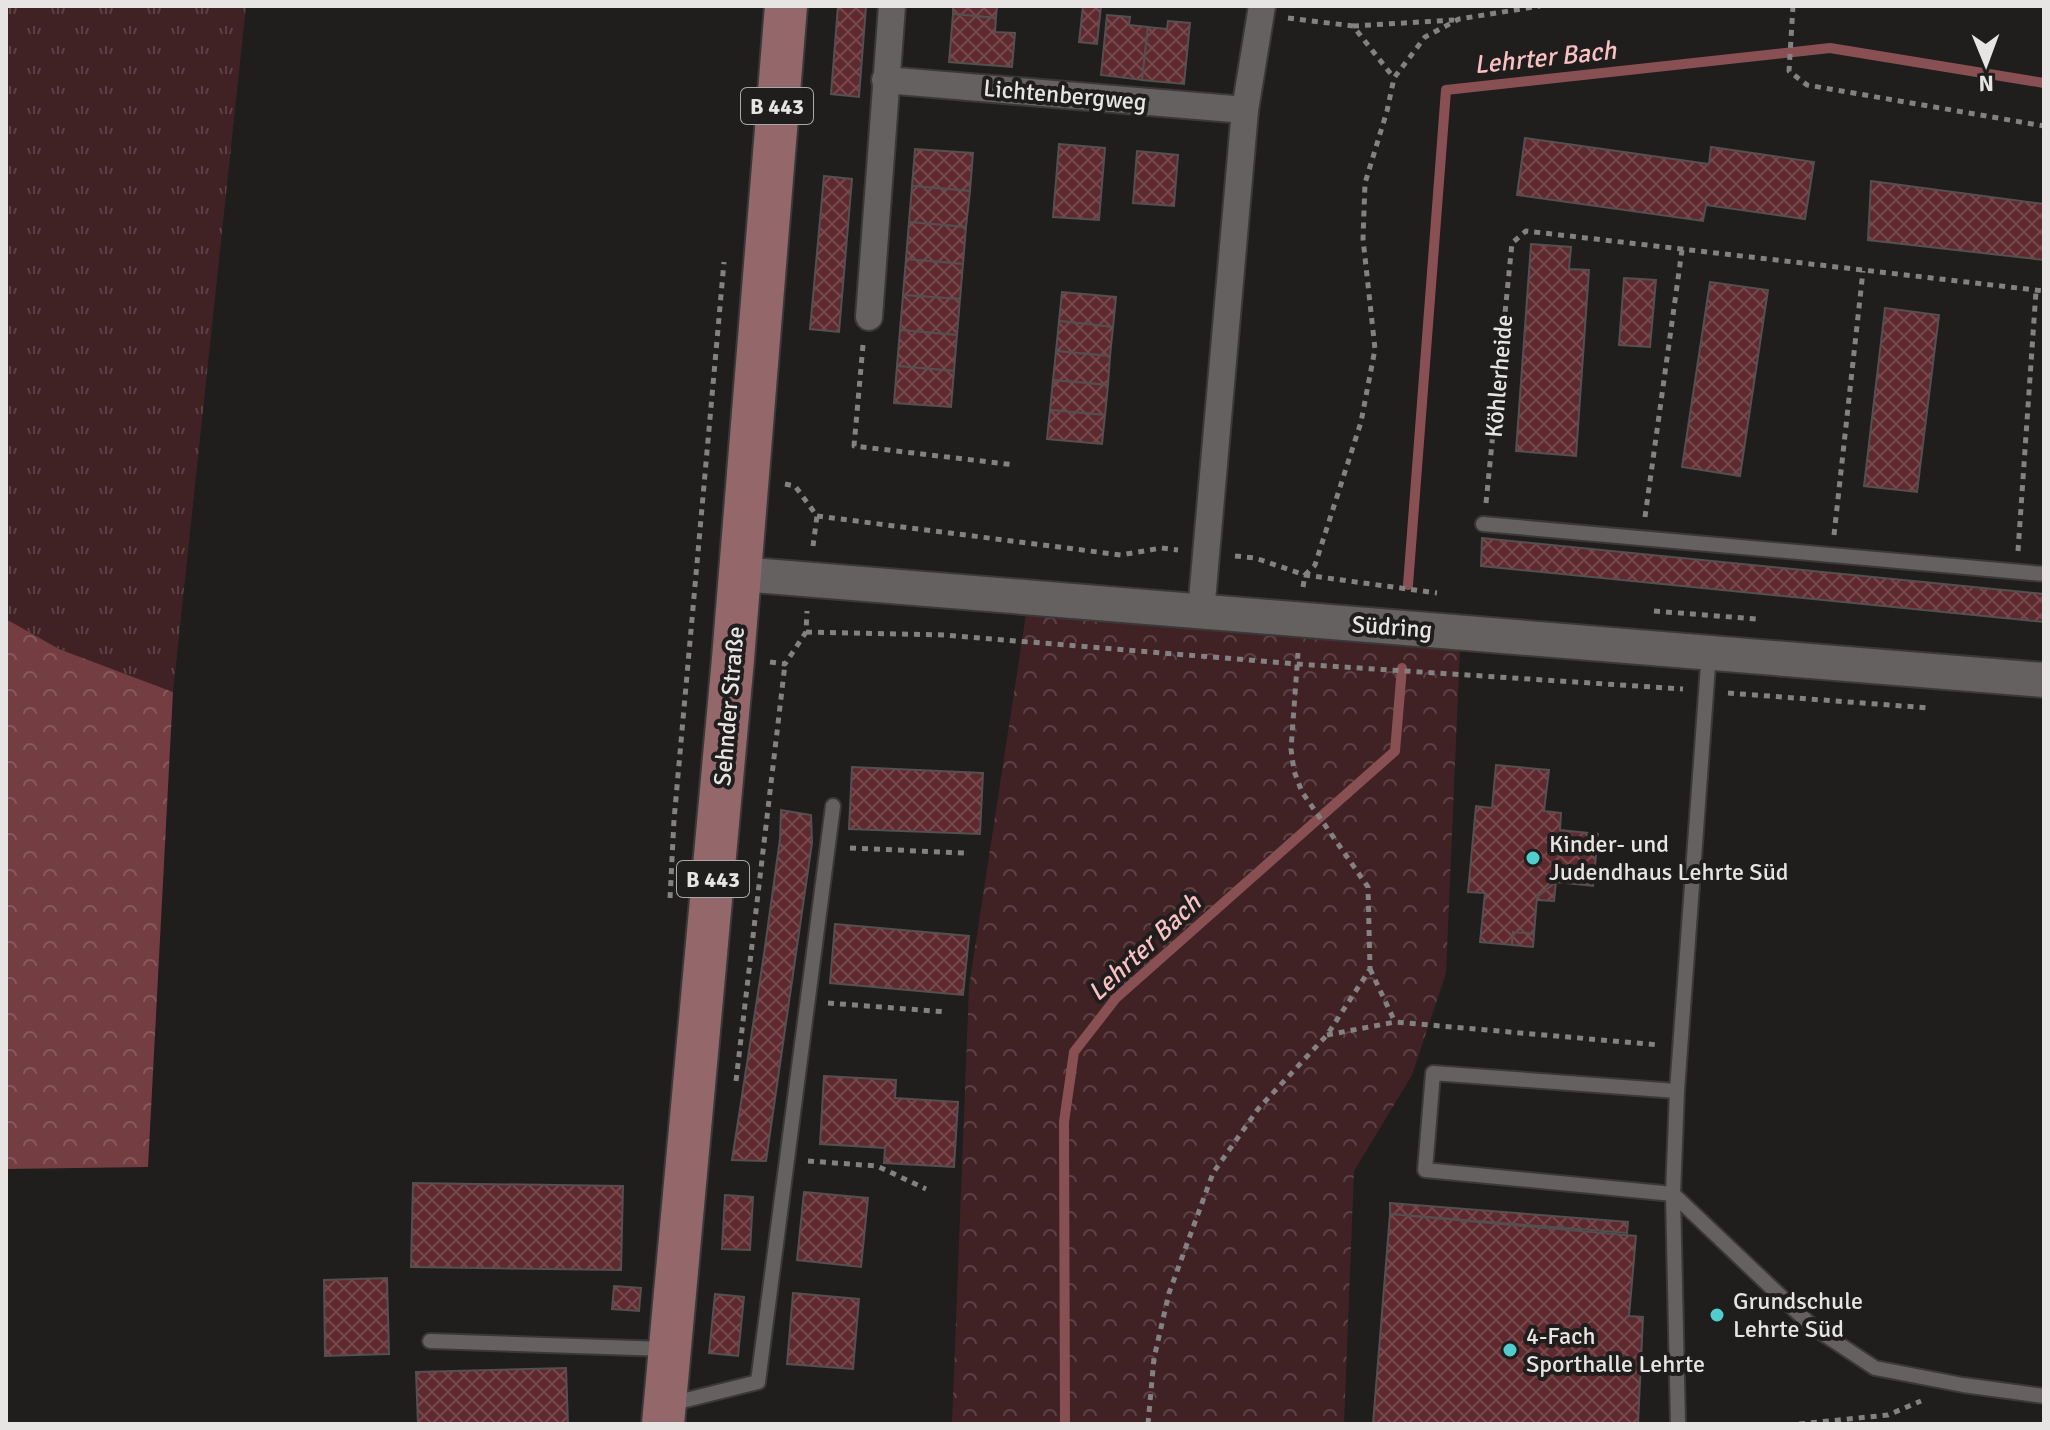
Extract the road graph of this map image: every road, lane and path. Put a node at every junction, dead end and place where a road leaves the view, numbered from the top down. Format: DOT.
graph roads {
  1 [pos="786,6"];
  2 [pos="892,6"];
  3 [pos="1540,6"];
  4 [pos="1793,6"];
  5 [pos="1260,10"];
  6 [pos="1459,19"];
  7 [pos="1353,26"];
  8 [pos="1394,78"];
  9 [pos="885,80"];
  10 [pos="1245,110"];
  11 [pos="2044,126"];
  12 [pos="1682,249"];
  13 [pos="724,257"];
  14 [pos="1863,271"];
  15 [pos="2036,291"];
  16 [pos="2044,291"];
  17 [pos="869,317"];
  18 [pos="1015,465"];
  19 [pos="817,516"];
  20 [pos="1483,524"];
  21 [pos="1642,538"];
  22 [pos="1205,553"];
  23 [pos="1832,555"];
  24 [pos="2017,572"];
  25 [pos="741,574"];
  26 [pos="2044,574"];
  27 [pos="1305,575"];
  28 [pos="1444,594"];
  29 [pos="1647,610"];
  30 [pos="1201,612"];
  31 [pos="1757,619"];
  32 [pos="1300,620"];
  33 [pos="806,632"];
  34 [pos="1709,652"];
  35 [pos="1297,664"];
  36 [pos="2044,680"];
  37 [pos="1707,691"];
  38 [pos="1937,709"];
  39 [pos="833,806"];
  40 [pos="828,847"];
  41 [pos="964,853"];
  42 [pos="669,912"];
  43 [pos="1370,969"];
  44 [pos="808,1001"];
  45 [pos="947,1012"];
  46 [pos="1395,1022"];
  47 [pos="1327,1035"];
  48 [pos="1680,1046"];
  49 [pos="1677,1091"];
  50 [pos="787,1160"];
  51 [pos="926,1189"];
  52 [pos="1673,1194"];
  53 [pos="430,1341"];
  54 [pos="670,1350"];
  55 [pos="1963,1385"];
  56 [pos="2044,1396"];
  57 [pos="664,1415"];
  58 [pos="1148,1424"];
  59 [pos="1678,1424"];
  60 [pos="1799,1424"];
  1 -- 25 [label="main road, Sehnder Straße / B 443"];
  2 -- 9 [label="street"];
  3 -- 6 [label="path"];
  4 -- 11 [label="path"];
  5 -- 7 [label="path"];
  5 -- 10 [label="street"];
  6 -- 7 [label="path"];
  6 -- 8 [label="path"];
  7 -- 8 [label="path"];
  8 -- 27 [label="path"];
  9 -- 10 [label="street, Lichtenbergweg"];
  9 -- 17 [label="street"];
  10 -- 22 [label="street"];
  12 -- 14 [label="path, Köhlerheide"];
  12 -- 20 [label="path, Köhlerheide"];
  12 -- 21 [label="path"];
  13 -- 42 [label="path"];
  14 -- 15 [label="path, Köhlerheide"];
  14 -- 23 [label="path"];
  15 -- 16 [label="path, Köhlerheide"];
  15 -- 24 [label="path"];
  17 -- 18 [label="path"];
  19 -- 22 [label="path"];
  20 -- 21 [label="lane"];
  21 -- 23 [label="lane"];
  22 -- 27 [label="path"];
  22 -- 30 [label="street"];
  23 -- 24 [label="lane"];
  24 -- 26 [label="lane"];
  25 -- 30 [label="street, Südring"];
  25 -- 54 [label="main road, Sehnder Straße / B 443"];
  27 -- 28 [label="path"];
  27 -- 32 [label="path"];
  29 -- 31 [label="path"];
  30 -- 32 [label="street, Südring"];
  32 -- 34 [label="street, Südring"];
  32 -- 35 [label="path"];
  33 -- 35 [label="path"];
  34 -- 36 [label="street, Südring"];
  34 -- 37 [label="lane"];
  35 -- 37 [label="path"];
  35 -- 43 [label="path"];
  37 -- 38 [label="path"];
  37 -- 48 [label="lane"];
  39 -- 40 [label="lane, Sehnder Straße"];
  40 -- 41 [label="path"];
  40 -- 44 [label="lane, Sehnder Straße"];
  43 -- 46 [label="path"];
  43 -- 47 [label="path"];
  44 -- 45 [label="path"];
  44 -- 50 [label="lane, Sehnder Straße"];
  46 -- 47 [label="path"];
  46 -- 48 [label="path"];
  47 -- 58 [label="path"];
  48 -- 49 [label="lane"];
  49 -- 52 [label="lane"];
  49 -- 52 [label="lane"];
  50 -- 51 [label="path"];
  50 -- 57 [label="lane, Sehnder Straße"];
  52 -- 55 [label="lane"];
  52 -- 59 [label="lane"];
  53 -- 54 [label="lane"];
  54 -- 57 [label="main road, Sehnder Straße / B 443"];
  55 -- 56 [label="lane"];
  55 -- 60 [label="path"];
}
